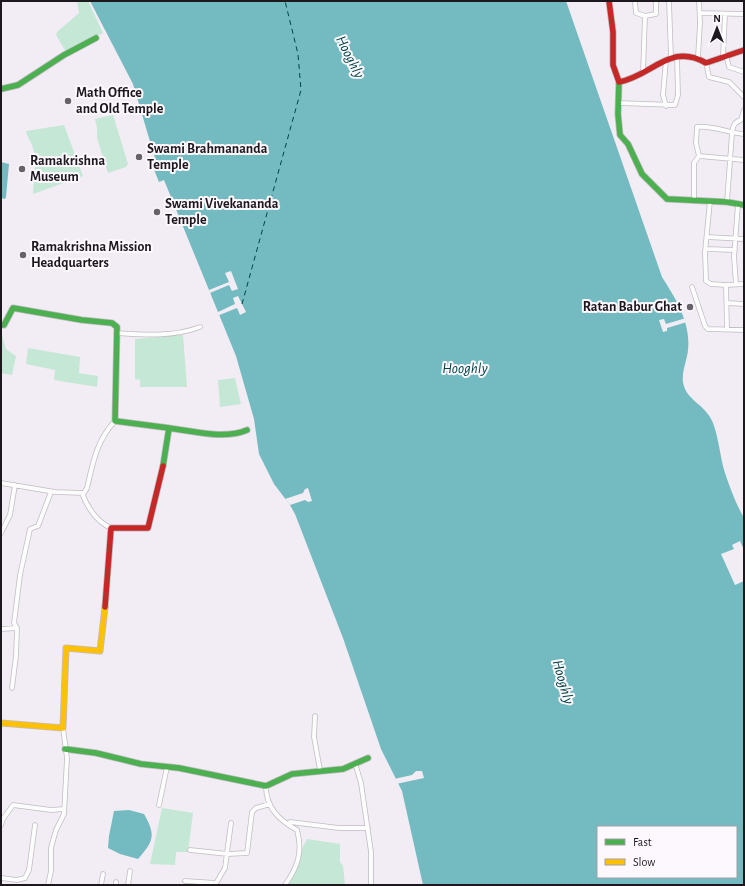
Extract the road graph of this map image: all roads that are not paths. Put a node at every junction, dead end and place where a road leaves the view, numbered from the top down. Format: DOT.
graph roads {
  1 [pos="609,1"];
  2 [pos="635,1"];
  3 [pos="656,1"];
  4 [pos="669,1"];
  5 [pos="699,1"];
  6 [pos="700,13"];
  7 [pos="725,14"];
  8 [pos="744,14"];
  9 [pos="645,16"];
  10 [pos="96,38"];
  11 [pos="744,50"];
  12 [pos="678,56"];
  13 [pos="725,56"];
  14 [pos="698,57"];
  15 [pos="668,59"];
  16 [pos="706,63"];
  17 [pos="744,72"];
  18 [pos="643,73"];
  19 [pos="619,82"];
  20 [pos="1,89"];
  21 [pos="744,98"];
  22 [pos="618,103"];
  23 [pos="666,106"];
  24 [pos="744,110"];
  25 [pos="732,133"];
  26 [pos="744,134"];
  27 [pos="699,156"];
  28 [pos="729,160"];
  29 [pos="744,160"];
  30 [pos="694,201"];
  31 [pos="710,201"];
  32 [pos="726,202"];
  33 [pos="741,205"];
  34 [pos="707,237"];
  35 [pos="736,238"];
  36 [pos="744,239"];
  37 [pos="706,249"];
  38 [pos="735,250"];
  39 [pos="726,284"];
  40 [pos="736,284"];
  41 [pos="744,284"];
  42 [pos="692,287"];
  43 [pos="727,303"];
  44 [pos="744,304"];
  45 [pos="1,325"];
  46 [pos="200,327"];
  47 [pos="727,329"];
  48 [pos="744,330"];
  49 [pos="118,333"];
  50 [pos="115,421"];
  51 [pos="170,428"];
  52 [pos="247,430"];
  53 [pos="1,484"];
  54 [pos="15,485"];
  55 [pos="51,492"];
  56 [pos="82,493"];
  57 [pos="111,528"];
  58 [pos="1,533"];
  59 [pos="17,628"];
  60 [pos="1,629"];
  61 [pos="12,688"];
  62 [pos="315,716"];
  63 [pos="1,723"];
  64 [pos="63,728"];
  65 [pos="65,749"];
  66 [pos="368,758"];
  67 [pos="356,763"];
  68 [pos="167,767"];
  69 [pos="320,770"];
  70 [pos="266,786"];
  71 [pos="270,804"];
  72 [pos="159,805"];
  73 [pos="64,809"];
  74 [pos="290,822"];
  75 [pos="231,823"];
  76 [pos="1,825"];
  77 [pos="34,825"];
  78 [pos="368,828"];
  79 [pos="190,850"];
  80 [pos="228,854"];
  81 [pos="130,871"];
  82 [pos="103,874"];
  83 [pos="1,878"];
  84 [pos="185,881"];
  85 [pos="216,884"];
  86 [pos="48,885"];
  87 [pos="101,885"];
  88 [pos="128,885"];
  89 [pos="285,885"];
  90 [pos="371,885"];
  1 -- 19 [label="street"];
  2 -- 9 [label="street"];
  3 -- 9 [label="street"];
  4 -- 15 [label="street"];
  5 -- 6 [label="street"];
  6 -- 7 [label="street"];
  6 -- 14 [label="street"];
  7 -- 8 [label="street"];
  7 -- 13 [label="street"];
  9 -- 18 [label="street"];
  10 -- 20 [label="street"];
  11 -- 13 [label="street"];
  12 -- 14 [label="street"];
  12 -- 15 [label="street"];
  12 -- 23 [label="street"];
  13 -- 16 [label="street"];
  13 -- 17 [label="street"];
  14 -- 16 [label="street"];
  15 -- 18 [label="street"];
  15 -- 23 [label="street"];
  16 -- 21 [label="street"];
  18 -- 19 [label="street"];
  19 -- 22 [label="street"];
  22 -- 23 [label="street"];
  22 -- 30 [label="street"];
  24 -- 25 [label="street"];
  25 -- 26 [label="street"];
  25 -- 27 [label="street"];
  25 -- 28 [label="street"];
  27 -- 28 [label="street"];
  27 -- 30 [label="street"];
  28 -- 29 [label="street"];
  28 -- 32 [label="street"];
  30 -- 31 [label="street"];
  31 -- 32 [label="street"];
  31 -- 34 [label="street"];
  32 -- 33 [label="street"];
  33 -- 35 [label="street"];
  34 -- 35 [label="street"];
  34 -- 37 [label="street"];
  35 -- 36 [label="street"];
  35 -- 38 [label="street"];
  37 -- 38 [label="street"];
  37 -- 39 [label="street"];
  38 -- 40 [label="street"];
  39 -- 40 [label="street"];
  39 -- 43 [label="street"];
  40 -- 41 [label="street"];
  42 -- 47 [label="street"];
  43 -- 44 [label="street"];
  43 -- 47 [label="street"];
  45 -- 49 [label="street"];
  46 -- 49 [label="street"];
  47 -- 48 [label="street"];
  49 -- 50 [label="street"];
  50 -- 51 [label="street"];
  50 -- 56 [label="street"];
  51 -- 52 [label="street"];
  51 -- 57 [label="street"];
  53 -- 54 [label="street"];
  54 -- 55 [label="street"];
  54 -- 58 [label="street"];
  55 -- 56 [label="street"];
  55 -- 59 [label="street"];
  56 -- 57 [label="street"];
  57 -- 64 [label="street"];
  59 -- 60 [label="street"];
  59 -- 61 [label="street"];
  62 -- 69 [label="street"];
  63 -- 64 [label="street"];
  64 -- 65 [label="street"];
  65 -- 68 [label="street"];
  65 -- 73 [label="street"];
  66 -- 67 [label="street"];
  67 -- 69 [label="street"];
  67 -- 78 [label="street"];
  68 -- 70 [label="street"];
  68 -- 72 [label="street"];
  69 -- 70 [label="street"];
  70 -- 71 [label="street"];
  71 -- 80 [label="street"];
  71 -- 89 [label="street"];
  73 -- 76 [label="street"];
  73 -- 86 [label="street"];
  74 -- 78 [label="street"];
  75 -- 80 [label="street"];
  77 -- 83 [label="street"];
  78 -- 90 [label="street"];
  79 -- 80 [label="street"];
  80 -- 85 [label="street"];
  81 -- 88 [label="street"];
  82 -- 87 [label="street"];
  84 -- 85 [label="street"];
}
